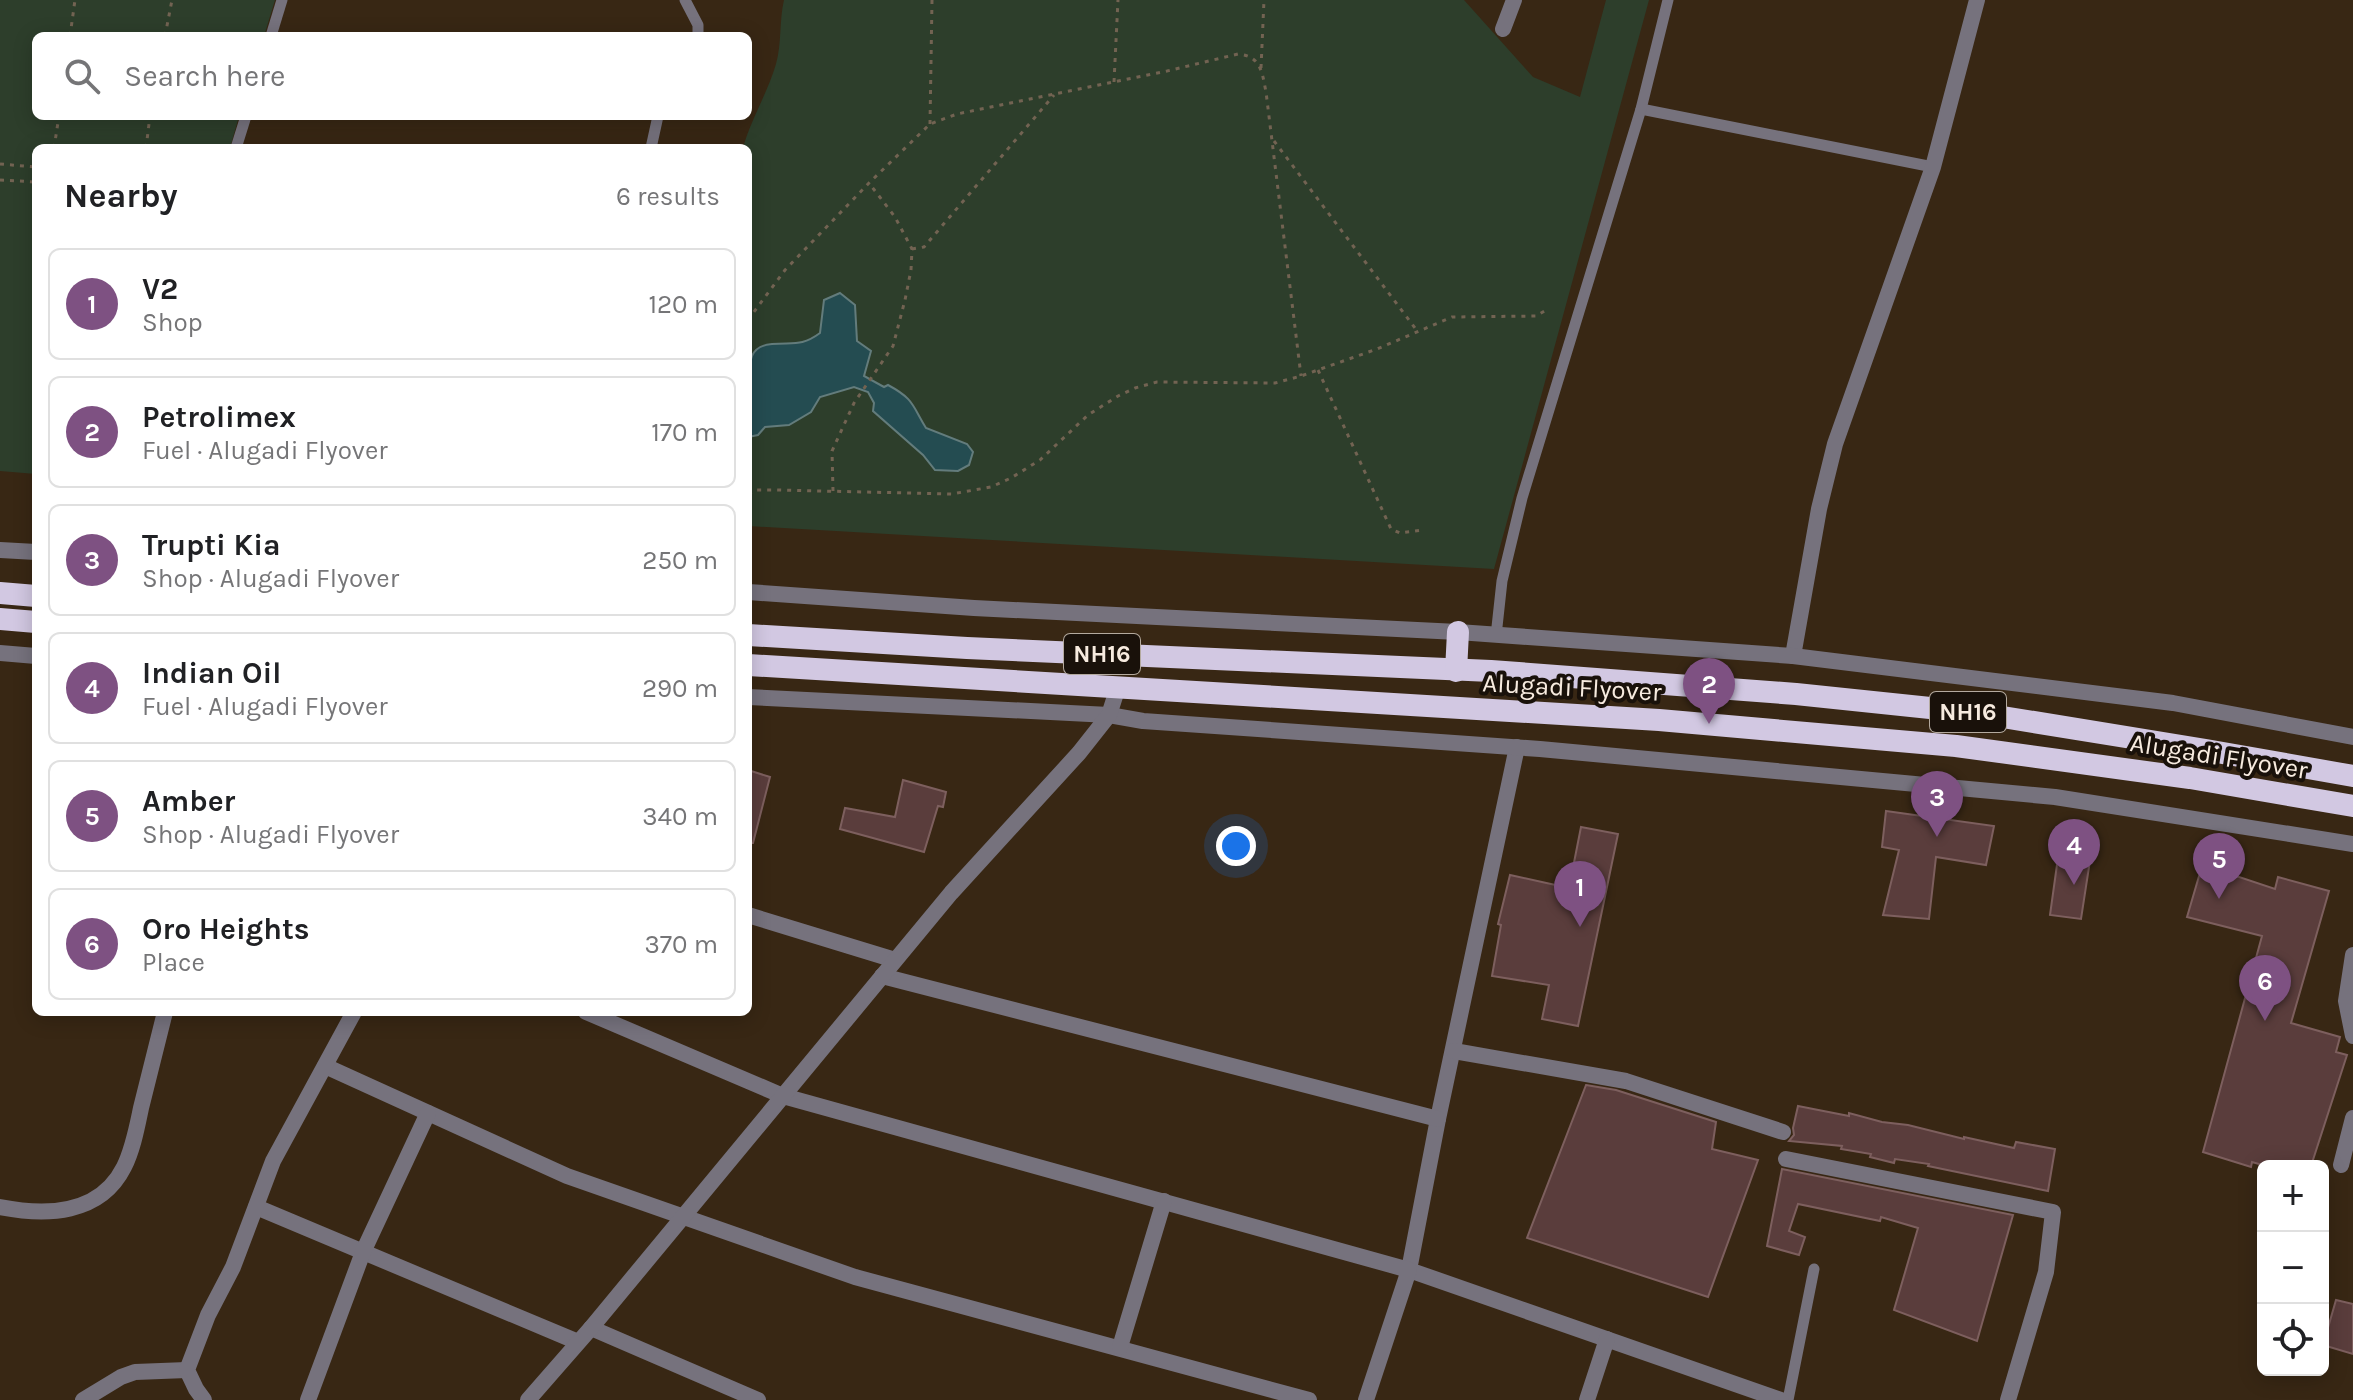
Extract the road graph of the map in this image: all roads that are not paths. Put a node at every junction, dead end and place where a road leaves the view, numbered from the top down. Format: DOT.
graph roads {
  1 [pos="282,0"];
  2 [pos="685,0"];
  3 [pos="1514,0"];
  4 [pos="1668,0"];
  5 [pos="1977,0"];
  6 [pos="1503,29"];
  7 [pos="272,32"];
  8 [pos="698,32"];
  9 [pos="1641,109"];
  10 [pos="245,120"];
  11 [pos="657,120"];
  12 [pos="237,144"];
  13 [pos="652,144"];
  14 [pos="1933,167"];
  15 [pos="0,550"];
  16 [pos="32,552"];
  17 [pos="752,592"];
  18 [pos="0,593"];
  19 [pos="32,596"];
  20 [pos="0,619"];
  21 [pos="32,622"];
  22 [pos="1458,632"];
  23 [pos="752,635"];
  24 [pos="1496,636"];
  25 [pos="0,653"];
  26 [pos="32,656"];
  27 [pos="1793,656"];
  28 [pos="752,665"];
  29 [pos="1456,671"];
  30 [pos="1118,687"];
  31 [pos="752,697"];
  32 [pos="1109,715"];
  33 [pos="2353,737"];
  34 [pos="1517,747"];
  35 [pos="2353,776"];
  36 [pos="2353,806"];
  37 [pos="2353,844"];
  38 [pos="752,916"];
  39 [pos="2353,955"];
  40 [pos="895,960"];
  41 [pos="882,976"];
  42 [pos="164,1016"];
  43 [pos="352,1016"];
  44 [pos="595,1016"];
  45 [pos="2353,1036"];
  46 [pos="1454,1051"];
  47 [pos="325,1066"];
  48 [pos="783,1096"];
  49 [pos="428,1113"];
  50 [pos="2353,1118"];
  51 [pos="1438,1119"];
  52 [pos="1783,1132"];
  53 [pos="1786,1159"];
  54 [pos="2341,1165"];
  55 [pos="1164,1201"];
  56 [pos="0,1207"];
  57 [pos="256,1207"];
  58 [pos="683,1217"];
  59 [pos="363,1252"];
  60 [pos="1814,1269"];
  61 [pos="1409,1270"];
  62 [pos="591,1328"];
  63 [pos="1607,1339"];
  64 [pos="578,1342"];
  65 [pos="1120,1347"];
  66 [pos="187,1370"];
  67 [pos="83,1400"];
  68 [pos="204,1400"];
  69 [pos="308,1400"];
  70 [pos="528,1400"];
  71 [pos="758,1400"];
  72 [pos="1309,1400"];
  73 [pos="1366,1400"];
  74 [pos="1587,1400"];
  75 [pos="1781,1400"];
  76 [pos="1788,1400"];
  77 [pos="2008,1400"];
  1 -- 7 [label="lane"];
  2 -- 8 [label="lane"];
  3 -- 6 [label="street"];
  4 -- 9 [label="lane"];
  5 -- 14 [label="street"];
  9 -- 14 [label="lane"];
  9 -- 24 [label="lane"];
  10 -- 12 [label="lane"];
  11 -- 13 [label="lane"];
  14 -- 27 [label="street"];
  15 -- 16 [label="street"];
  17 -- 22 [label="street"];
  18 -- 19 [label="highway"];
  20 -- 21 [label="highway"];
  22 -- 24 [label="street"];
  22 -- 29 [label="highway"];
  23 -- 29 [label="highway, NH16"];
  24 -- 27 [label="street"];
  25 -- 26 [label="street"];
  27 -- 33 [label="street"];
  28 -- 30 [label="highway, NH16"];
  29 -- 35 [label="highway, Alugadi Flyover / NH16"];
  30 -- 32 [label="street"];
  30 -- 36 [label="highway, Alugadi Flyover / NH16"];
  31 -- 32 [label="street"];
  32 -- 34 [label="street"];
  32 -- 40 [label="street"];
  34 -- 37 [label="street"];
  34 -- 46 [label="street"];
  38 -- 40 [label="street"];
  39 -- 45 [label="street"];
  40 -- 41 [label="street"];
  41 -- 48 [label="street"];
  41 -- 51 [label="street"];
  42 -- 56 [label="street"];
  43 -- 47 [label="street"];
  44 -- 48 [label="street"];
  46 -- 51 [label="street"];
  46 -- 52 [label="street"];
  47 -- 49 [label="street"];
  47 -- 57 [label="street"];
  48 -- 55 [label="street"];
  48 -- 58 [label="street"];
  49 -- 58 [label="street"];
  49 -- 59 [label="street"];
  50 -- 54 [label="street"];
  51 -- 61 [label="street"];
  53 -- 77 [label="street"];
  55 -- 61 [label="street"];
  55 -- 65 [label="street"];
  57 -- 59 [label="street"];
  57 -- 66 [label="street"];
  58 -- 62 [label="street"];
  58 -- 65 [label="street"];
  59 -- 64 [label="street"];
  59 -- 69 [label="street"];
  60 -- 76 [label="lane"];
  61 -- 63 [label="street"];
  61 -- 73 [label="street"];
  62 -- 64 [label="street"];
  62 -- 71 [label="street"];
  63 -- 74 [label="street"];
  63 -- 75 [label="street"];
  64 -- 70 [label="street"];
  65 -- 72 [label="street"];
  66 -- 67 [label="street"];
  66 -- 68 [label="street"];
}
